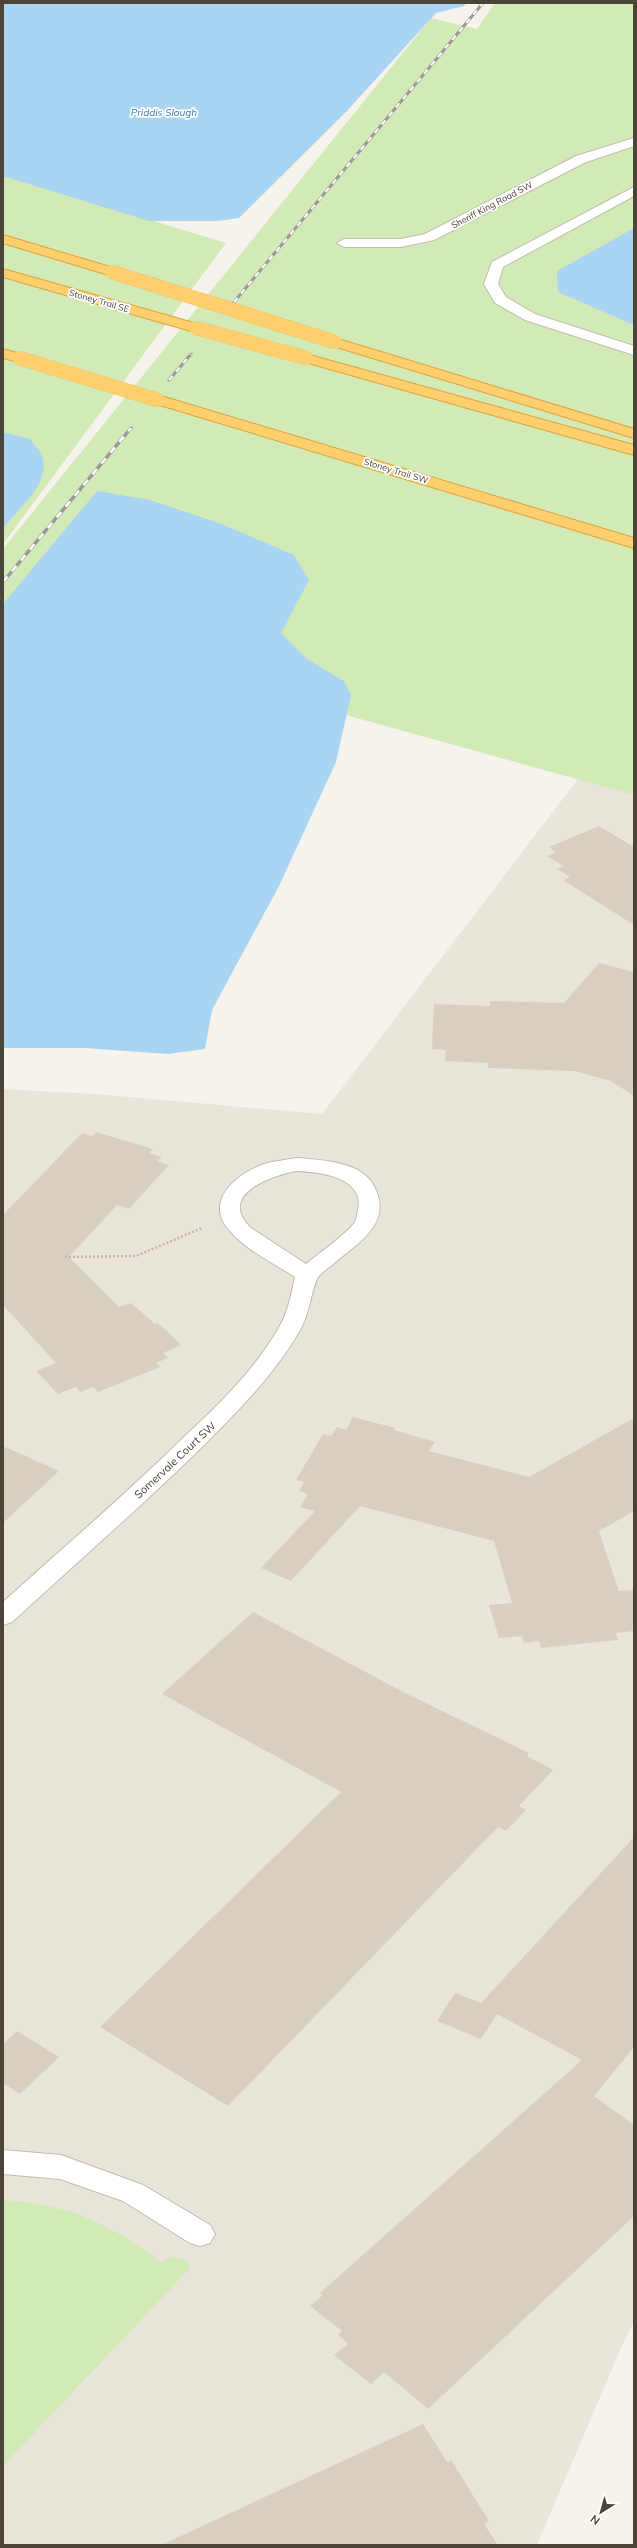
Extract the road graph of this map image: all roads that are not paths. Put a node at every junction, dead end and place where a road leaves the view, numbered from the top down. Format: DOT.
graph roads {
  1 [pos="634,142"];
  2 [pos="634,191"];
  3 [pos="3,239"];
  4 [pos="344,243"];
  5 [pos="3,273"];
  6 [pos="634,351"];
  7 [pos="3,353"];
  8 [pos="634,435"];
  9 [pos="634,450"];
  10 [pos="634,543"];
  11 [pos="307,1275"];
  12 [pos="3,1616"];
  13 [pos="3,2162"];
  14 [pos="200,2234"];
  1 -- 4 [label="street, Sheriff King Road SW"];
  2 -- 6 [label="street"];
  3 -- 8 [label="highway, bridge"];
  5 -- 9 [label="highway, Stoney Trail SE, bridge"];
  7 -- 10 [label="highway, Stoney Trail SW, bridge"];
  11 -- 11 [label="street"];
  11 -- 12 [label="street, Somervale Court SW"];
  13 -- 14 [label="street"];
}
